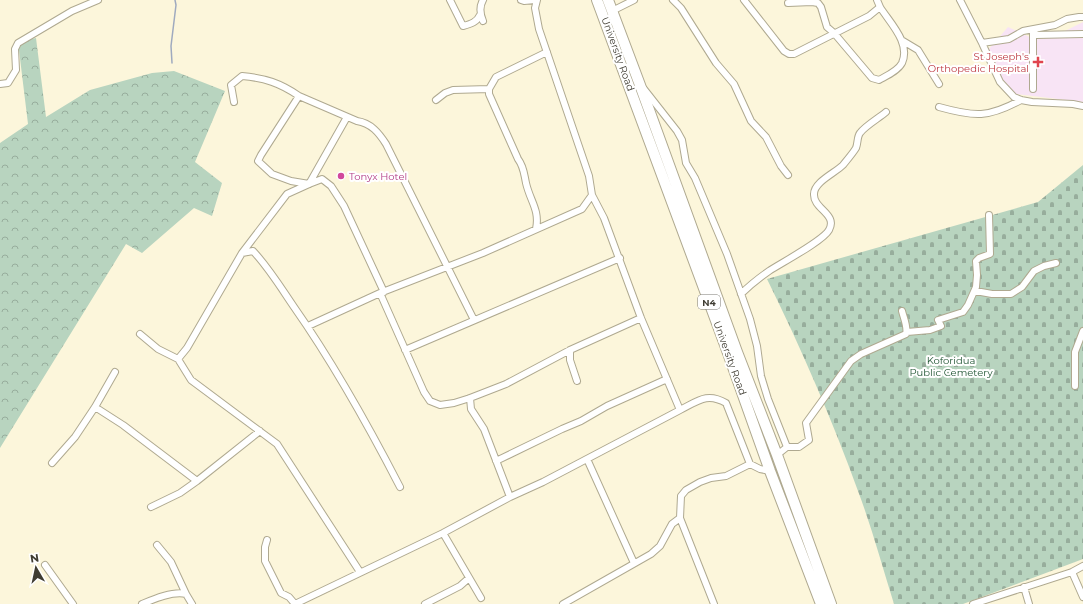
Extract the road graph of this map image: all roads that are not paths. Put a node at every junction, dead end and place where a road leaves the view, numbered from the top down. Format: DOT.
graph roads {
  1 [pos="98,0"];
  2 [pos="450,0"];
  3 [pos="483,0"];
  4 [pos="521,0"];
  5 [pos="536,0"];
  6 [pos="597,0"];
  7 [pos="608,0"];
  8 [pos="634,0"];
  9 [pos="674,0"];
  10 [pos="744,0"];
  11 [pos="877,0"];
  12 [pos="960,0"];
  13 [pos="788,3"];
  14 [pos="880,7"];
  15 [pos="612,11"];
  16 [pos="480,15"];
  17 [pos="1083,17"];
  18 [pos="483,21"];
  19 [pos="1032,30"];
  20 [pos="834,33"];
  21 [pos="1083,34"];
  22 [pos="903,41"];
  23 [pos="982,43"];
  24 [pos="547,52"];
  25 [pos="0,84"];
  26 [pos="939,84"];
  27 [pos="640,85"];
  28 [pos="489,89"];
  29 [pos="1033,89"];
  30 [pos="299,96"];
  31 [pos="436,100"];
  32 [pos="1021,100"];
  33 [pos="234,102"];
  34 [pos="1083,106"];
  35 [pos="939,107"];
  36 [pos="886,112"];
  37 [pos="347,116"];
  38 [pos="788,175"];
  39 [pos="309,184"];
  40 [pos="592,195"];
  41 [pos="989,215"];
  42 [pos="536,229"];
  43 [pos="242,253"];
  44 [pos="620,258"];
  45 [pos="1056,263"];
  46 [pos="446,267"];
  47 [pos="974,292"];
  48 [pos="382,293"];
  49 [pos="741,294"];
  50 [pos="902,311"];
  51 [pos="641,318"];
  52 [pos="474,320"];
  53 [pos="308,326"];
  54 [pos="1083,331"];
  55 [pos="907,332"];
  56 [pos="140,334"];
  57 [pos="405,350"];
  58 [pos="570,350"];
  59 [pos="178,359"];
  60 [pos="115,372"];
  61 [pos="667,379"];
  62 [pos="577,381"];
  63 [pos="1075,386"];
  64 [pos="470,398"];
  65 [pos="95,407"];
  66 [pos="680,410"];
  67 [pos="260,431"];
  68 [pos="786,447"];
  69 [pos="777,455"];
  70 [pos="587,459"];
  71 [pos="496,461"];
  72 [pos="52,463"];
  73 [pos="750,464"];
  74 [pos="770,471"];
  75 [pos="198,481"];
  76 [pos="400,487"];
  77 [pos="510,497"];
  78 [pos="150,507"];
  79 [pos="680,518"];
  80 [pos="443,533"];
  81 [pos="267,540"];
  82 [pos="157,545"];
  83 [pos="634,563"];
  84 [pos="45,565"];
  85 [pos="1083,566"];
  86 [pos="360,572"];
  87 [pos="1072,572"];
  88 [pos="468,578"];
  89 [pos="1024,587"];
  90 [pos="186,594"];
  91 [pos="1083,597"];
  92 [pos="481,598"];
  93 [pos="73,604"];
  94 [pos="142,604"];
  95 [pos="192,604"];
  96 [pos="295,604"];
  97 [pos="425,604"];
  98 [pos="563,604"];
  99 [pos="714,604"];
  100 [pos="821,604"];
  101 [pos="831,604"];
  102 [pos="973,604"];
  103 [pos="1030,604"];
  1 -- 25 [label="street"];
  2 -- 16 [label="street"];
  3 -- 16 [label="street"];
  4 -- 5 [label="street"];
  5 -- 24 [label="street"];
  6 -- 74 [label="highway, University Road / N4"];
  7 -- 15 [label="highway, University Road / N4"];
  8 -- 15 [label="street"];
  9 -- 38 [label="street"];
  10 -- 20 [label="street"];
  11 -- 14 [label="street"];
  12 -- 23 [label="street"];
  13 -- 20 [label="street"];
  14 -- 20 [label="street"];
  14 -- 22 [label="street"];
  15 -- 27 [label="highway, University Road / N4"];
  16 -- 18 [label="street"];
  17 -- 19 [label="street"];
  19 -- 21 [label="street"];
  19 -- 23 [label="street"];
  19 -- 29 [label="street"];
  20 -- 22 [label="street"];
  22 -- 26 [label="street"];
  23 -- 32 [label="street"];
  24 -- 28 [label="street"];
  24 -- 40 [label="street"];
  27 -- 49 [label="street"];
  27 -- 69 [label="highway, University Road / N4"];
  28 -- 31 [label="street"];
  28 -- 42 [label="street"];
  30 -- 33 [label="street"];
  30 -- 37 [label="street"];
  30 -- 39 [label="street"];
  32 -- 34 [label="street"];
  32 -- 35 [label="street"];
  36 -- 49 [label="street"];
  37 -- 39 [label="street"];
  37 -- 46 [label="street"];
  39 -- 43 [label="street"];
  39 -- 48 [label="street"];
  40 -- 42 [label="street"];
  40 -- 44 [label="street"];
  41 -- 47 [label="street"];
  42 -- 46 [label="street"];
  43 -- 53 [label="street"];
  43 -- 59 [label="street"];
  44 -- 51 [label="street"];
  44 -- 52 [label="street"];
  45 -- 47 [label="street"];
  46 -- 48 [label="street"];
  46 -- 52 [label="street"];
  47 -- 55 [label="street"];
  48 -- 53 [label="street"];
  48 -- 57 [label="street"];
  49 -- 68 [label="street"];
  50 -- 55 [label="street"];
  51 -- 58 [label="street"];
  51 -- 61 [label="street"];
  52 -- 57 [label="street"];
  53 -- 76 [label="street"];
  54 -- 63 [label="street"];
  55 -- 68 [label="street"];
  56 -- 59 [label="street"];
  57 -- 64 [label="street"];
  58 -- 62 [label="street"];
  58 -- 64 [label="street"];
  59 -- 67 [label="street"];
  60 -- 65 [label="street"];
  61 -- 66 [label="street"];
  61 -- 71 [label="street"];
  64 -- 71 [label="street"];
  65 -- 72 [label="street"];
  65 -- 75 [label="street"];
  66 -- 70 [label="street"];
  66 -- 73 [label="street"];
  67 -- 75 [label="street"];
  67 -- 86 [label="street"];
  68 -- 69 [label="street"];
  69 -- 101 [label="highway, University Road / N4"];
  70 -- 77 [label="street"];
  70 -- 83 [label="street"];
  71 -- 77 [label="street"];
  73 -- 74 [label="street"];
  73 -- 79 [label="street"];
  74 -- 100 [label="highway, University Road / N4"];
  75 -- 78 [label="street"];
  77 -- 80 [label="street"];
  79 -- 83 [label="street"];
  79 -- 99 [label="street"];
  80 -- 86 [label="street"];
  80 -- 88 [label="street"];
  81 -- 96 [label="street"];
  82 -- 90 [label="street"];
  83 -- 98 [label="street"];
  84 -- 93 [label="street"];
  85 -- 87 [label="street"];
  86 -- 96 [label="street"];
  87 -- 89 [label="street"];
  87 -- 91 [label="street"];
  88 -- 92 [label="street"];
  88 -- 97 [label="street"];
  89 -- 102 [label="street"];
  89 -- 103 [label="street"];
  90 -- 94 [label="street"];
  90 -- 95 [label="street"];
}
